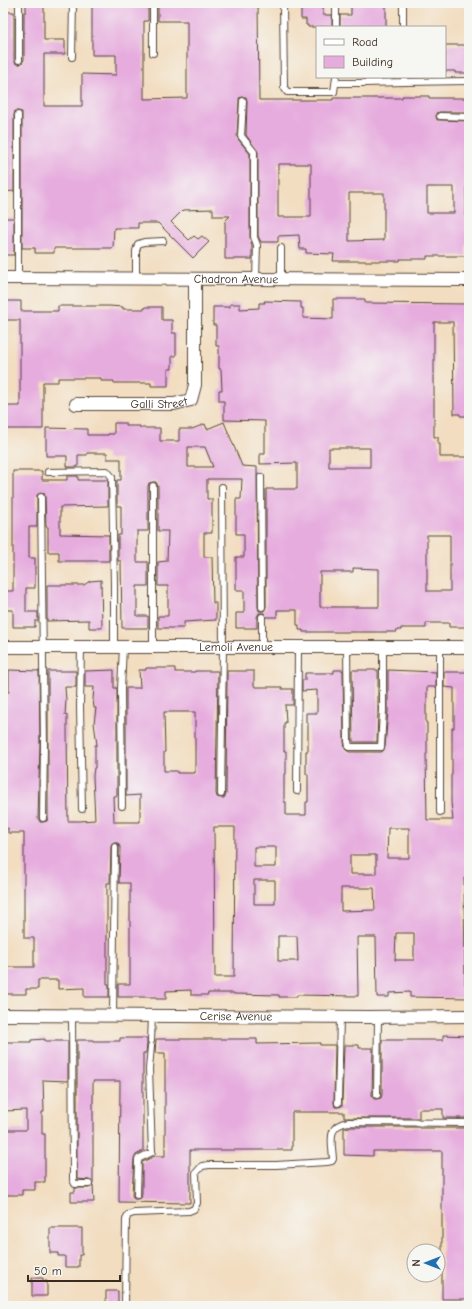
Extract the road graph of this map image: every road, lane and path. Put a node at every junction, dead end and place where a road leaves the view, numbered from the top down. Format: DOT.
graph roads {
  1 [pos="19,3"];
  2 [pos="73,3"];
  3 [pos="152,3"];
  4 [pos="283,3"];
  5 [pos="336,3"];
  6 [pos="403,3"];
  7 [pos="336,26"];
  8 [pos="403,26"];
  9 [pos="154,53"];
  10 [pos="72,57"];
  11 [pos="19,60"];
  12 [pos="404,79"];
  13 [pos="336,80"];
  14 [pos="469,81"];
  15 [pos="243,101"];
  16 [pos="18,115"];
  17 [pos="440,116"];
  18 [pos="469,117"];
  19 [pos="163,241"];
  20 [pos="281,248"];
  21 [pos="3,278"];
  22 [pos="18,278"];
  23 [pos="136,278"];
  24 [pos="195,279"];
  25 [pos="256,279"];
  26 [pos="281,279"];
  27 [pos="469,280"];
  28 [pos="76,404"];
  29 [pos="48,472"];
  30 [pos="261,476"];
  31 [pos="154,486"];
  32 [pos="222,487"];
  33 [pos="41,497"];
  34 [pos="262,608"];
  35 [pos="262,617"];
  36 [pos="3,647"];
  37 [pos="42,647"];
  38 [pos="81,647"];
  39 [pos="119,647"];
  40 [pos="153,647"];
  41 [pos="223,647"];
  42 [pos="262,647"];
  43 [pos="298,647"];
  44 [pos="347,647"];
  45 [pos="383,647"];
  46 [pos="440,647"];
  47 [pos="469,647"];
  48 [pos="297,791"];
  49 [pos="221,794"];
  50 [pos="122,806"];
  51 [pos="82,810"];
  52 [pos="440,812"];
  53 [pos="43,818"];
  54 [pos="115,847"];
  55 [pos="3,1015"];
  56 [pos="72,1015"];
  57 [pos="113,1015"];
  58 [pos="152,1016"];
  59 [pos="469,1016"];
  60 [pos="340,1017"];
  61 [pos="378,1017"];
  62 [pos="377,1095"];
  63 [pos="338,1103"];
  64 [pos="469,1123"];
  65 [pos="89,1184"];
  66 [pos="137,1195"];
  67 [pos="125,1306"];
  1 -- 11 [label="lane"];
  2 -- 10 [label="lane"];
  3 -- 9 [label="lane"];
  4 -- 13 [label="lane"];
  5 -- 7 [label="lane"];
  6 -- 8 [label="lane"];
  12 -- 13 [label="lane"];
  12 -- 14 [label="lane"];
  15 -- 25 [label="lane"];
  16 -- 22 [label="lane"];
  17 -- 18 [label="lane"];
  19 -- 23 [label="lane"];
  20 -- 26 [label="lane"];
  21 -- 22 [label="street, Chadron Avenue"];
  22 -- 23 [label="street, Chadron Avenue"];
  23 -- 24 [label="street, Chadron Avenue"];
  24 -- 25 [label="street, Chadron Avenue"];
  24 -- 28 [label="street, Galli Street"];
  25 -- 26 [label="street, Chadron Avenue"];
  26 -- 27 [label="street, Chadron Avenue"];
  29 -- 39 [label="lane"];
  30 -- 34 [label="lane"];
  31 -- 40 [label="lane"];
  32 -- 41 [label="lane"];
  33 -- 37 [label="lane"];
  35 -- 42 [label="lane"];
  36 -- 37 [label="street, Lemoli Avenue"];
  37 -- 38 [label="street, Lemoli Avenue"];
  37 -- 53 [label="lane"];
  38 -- 39 [label="street, Lemoli Avenue"];
  38 -- 51 [label="lane"];
  39 -- 40 [label="street, Lemoli Avenue"];
  39 -- 50 [label="lane"];
  40 -- 41 [label="street, Lemoli Avenue"];
  41 -- 42 [label="street, Lemoli Avenue"];
  41 -- 49 [label="lane"];
  42 -- 43 [label="street, Lemoli Avenue"];
  43 -- 44 [label="street, Lemoli Avenue"];
  43 -- 48 [label="lane"];
  44 -- 45 [label="street, Lemoli Avenue"];
  44 -- 45 [label="lane"];
  45 -- 46 [label="street, Lemoli Avenue"];
  46 -- 47 [label="street, Lemoli Avenue"];
  46 -- 52 [label="lane"];
  54 -- 57 [label="lane"];
  55 -- 56 [label="street, Cerise Avenue"];
  56 -- 57 [label="street, Cerise Avenue"];
  56 -- 65 [label="lane"];
  57 -- 58 [label="street, Cerise Avenue"];
  58 -- 60 [label="street, Cerise Avenue"];
  58 -- 66 [label="lane"];
  59 -- 61 [label="street, Cerise Avenue"];
  60 -- 61 [label="street, Cerise Avenue"];
  60 -- 63 [label="lane"];
  61 -- 62 [label="lane"];
  64 -- 67 [label="lane"];
}
